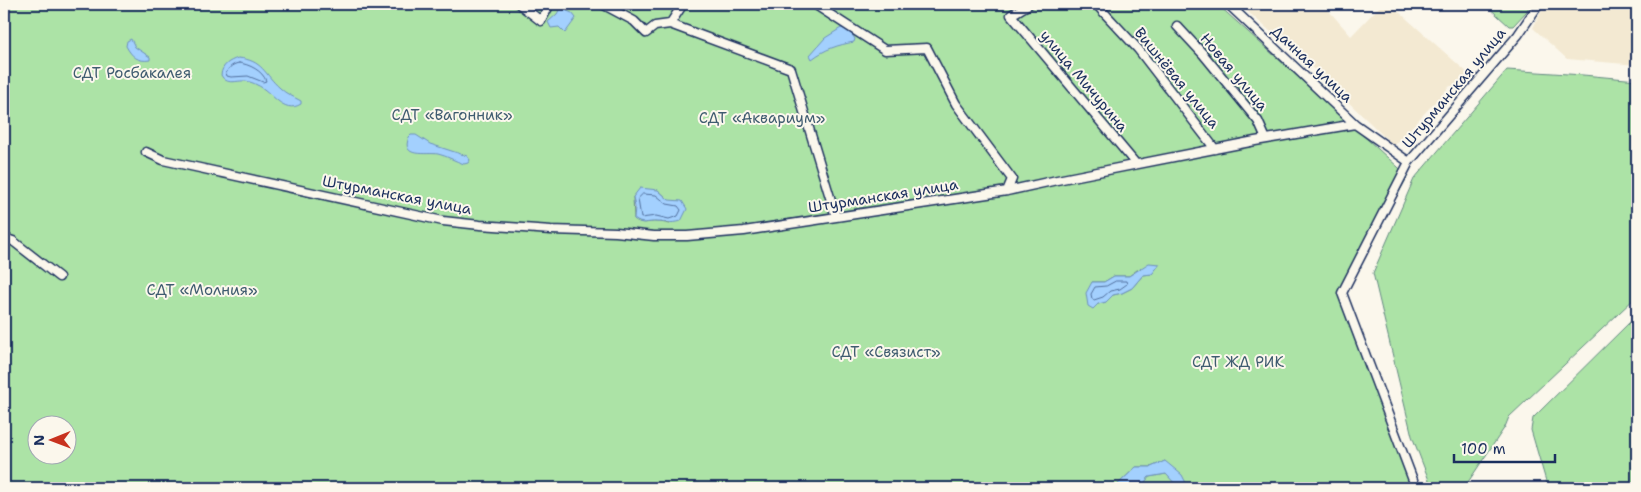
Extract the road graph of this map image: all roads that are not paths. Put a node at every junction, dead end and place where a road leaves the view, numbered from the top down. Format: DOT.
graph roads {
  1 [pos="519,4"];
  2 [pos="550,4"];
  3 [pos="602,4"];
  4 [pos="683,4"];
  5 [pos="814,4"];
  6 [pos="1029,4"];
  7 [pos="1096,4"];
  8 [pos="1228,4"];
  9 [pos="1539,4"];
  10 [pos="670,24"];
  11 [pos="1177,26"];
  12 [pos="1355,124"];
  13 [pos="1266,139"];
  14 [pos="1215,148"];
  15 [pos="146,152"];
  16 [pos="1409,162"];
  17 [pos="1136,164"];
  18 [pos="1007,191"];
  19 [pos="836,218"];
  20 [pos="4,238"];
  21 [pos="59,277"];
  22 [pos="1416,488"];
  1 -- 2 [label="street"];
  3 -- 10 [label="street"];
  4 -- 10 [label="street"];
  5 -- 18 [label="street"];
  6 -- 17 [label="street, улица Мичурина"];
  7 -- 14 [label="street, Вишнёвая улица"];
  8 -- 12 [label="street, Дачная улица"];
  9 -- 16 [label="street, Штурманская улица"];
  10 -- 19 [label="street"];
  11 -- 13 [label="street, Новая улица"];
  12 -- 13 [label="street, Штурманская улица"];
  12 -- 16 [label="street, Штурманская улица"];
  13 -- 14 [label="street, Штурманская улица"];
  14 -- 17 [label="street, Штурманская улица"];
  15 -- 19 [label="street, Штурманская улица"];
  16 -- 22 [label="street"];
  17 -- 18 [label="street, Штурманская улица"];
  18 -- 19 [label="street, Штурманская улица"];
  20 -- 21 [label="street"];
}
